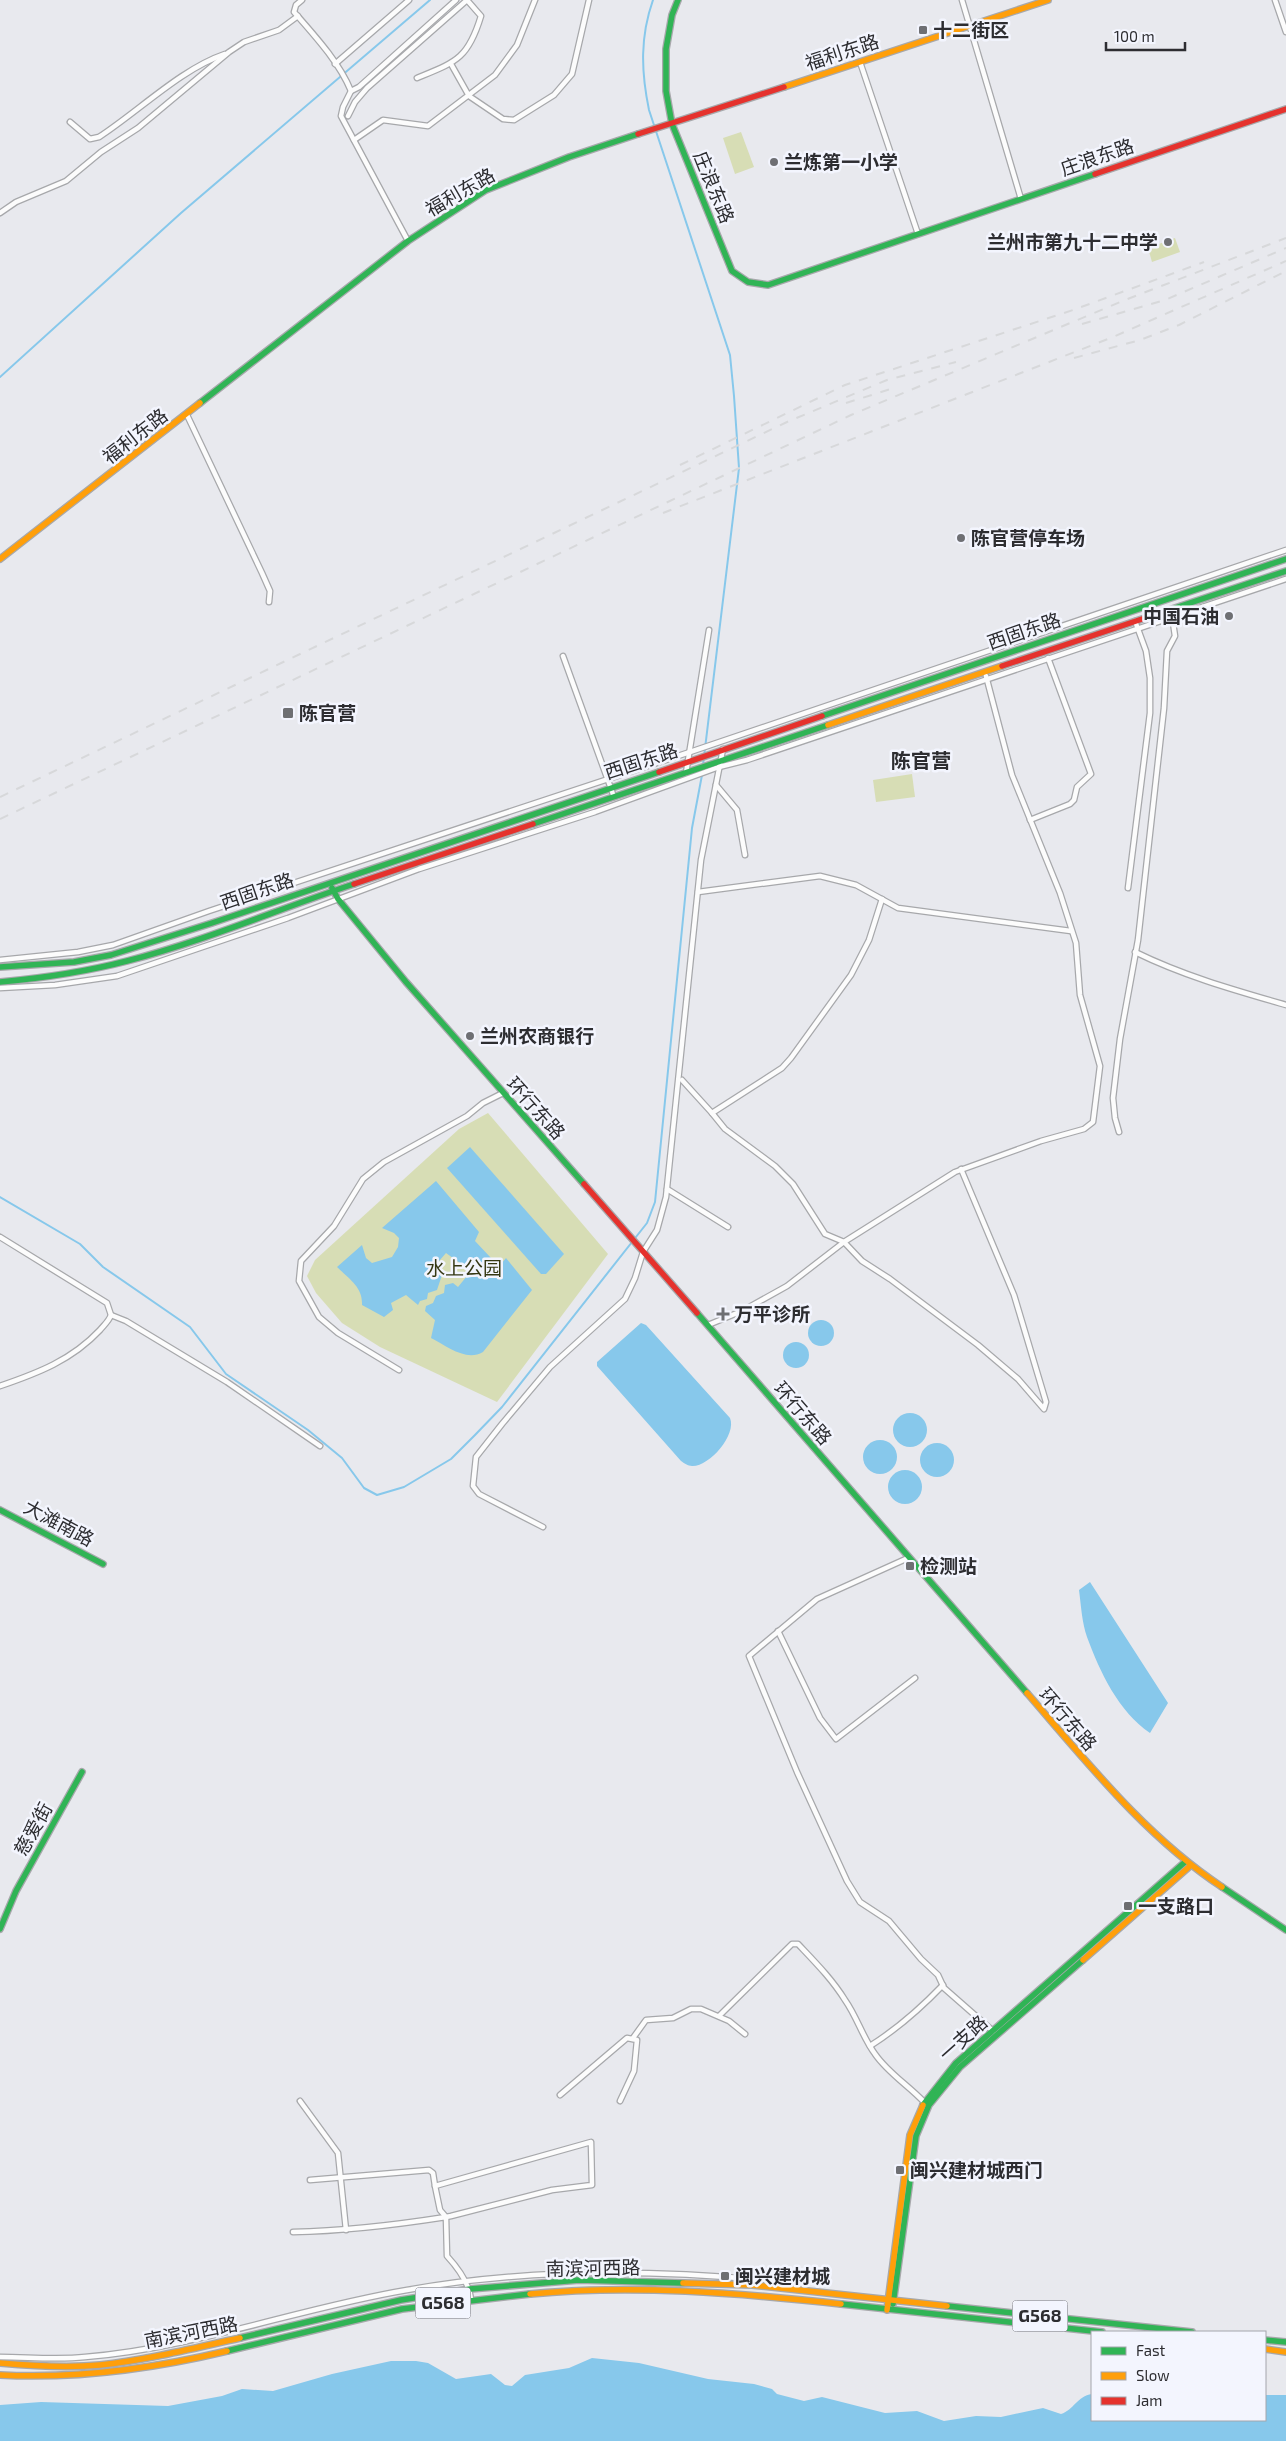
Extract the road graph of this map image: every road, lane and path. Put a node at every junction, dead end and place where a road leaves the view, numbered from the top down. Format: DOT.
graph roads {
  1 [pos="302,0"];
  2 [pos="409,0"];
  3 [pos="456,0"];
  4 [pos="467,0"];
  5 [pos="535,0"];
  6 [pos="589,0"];
  7 [pos="678,0"];
  8 [pos="962,0"];
  9 [pos="1048,0"];
  10 [pos="1275,0"];
  11 [pos="296,3"];
  12 [pos="298,16"];
  13 [pos="970,26"];
  14 [pos="1286,32"];
  15 [pos="229,52"];
  16 [pos="860,62"];
  17 [pos="335,64"];
  18 [pos="451,64"];
  19 [pos="417,78"];
  20 [pos="351,91"];
  21 [pos="469,96"];
  22 [pos="1286,109"];
  23 [pos="348,116"];
  24 [pos="70,122"];
  25 [pos="670,125"];
  26 [pos="354,140"];
  27 [pos="1021,199"];
  28 [pos="0,213"];
  29 [pos="918,234"];
  30 [pos="408,241"];
  31 [pos="187,415"];
  32 [pos="1286,550"];
  33 [pos="0,559"];
  34 [pos="1286,559"];
  35 [pos="1286,571"];
  36 [pos="1286,579"];
  37 [pos="269,602"];
  38 [pos="1171,609"];
  39 [pos="1172,617"];
  40 [pos="1135,622"];
  41 [pos="1138,629"];
  42 [pos="708,630"];
  43 [pos="563,656"];
  44 [pos="1048,658"];
  45 [pos="986,675"];
  46 [pos="723,749"];
  47 [pos="692,751"];
  48 [pos="690,760"];
  49 [pos="717,765"];
  50 [pos="690,773"];
  51 [pos="607,778"];
  52 [pos="716,785"];
  53 [pos="610,787"];
  54 [pos="614,797"];
  55 [pos="521,817"];
  56 [pos="1030,820"];
  57 [pos="525,827"];
  58 [pos="745,855"];
  59 [pos="326,872"];
  60 [pos="329,882"];
  61 [pos="1128,888"];
  62 [pos="333,891"];
  63 [pos="698,892"];
  64 [pos="338,899"];
  65 [pos="882,899"];
  66 [pos="1071,931"];
  67 [pos="1136,952"];
  68 [pos="0,960"];
  69 [pos="0,967"];
  70 [pos="0,982"];
  71 [pos="0,988"];
  72 [pos="1286,1005"];
  73 [pos="682,1080"];
  74 [pos="503,1092"];
  75 [pos="712,1114"];
  76 [pos="1120,1132"];
  77 [pos="961,1169"];
  78 [pos="667,1189"];
  79 [pos="728,1227"];
  80 [pos="0,1237"];
  81 [pos="844,1242"];
  82 [pos="642,1250"];
  83 [pos="111,1315"];
  84 [pos="708,1325"];
  85 [pos="400,1370"];
  86 [pos="0,1386"];
  87 [pos="320,1446"];
  88 [pos="0,1510"];
  89 [pos="543,1527"];
  90 [pos="908,1558"];
  91 [pos="103,1564"];
  92 [pos="778,1631"];
  93 [pos="915,1678"];
  94 [pos="82,1772"];
  95 [pos="1188,1864"];
  96 [pos="0,1929"];
  97 [pos="1286,1930"];
  98 [pos="942,1986"];
  99 [pos="719,2016"];
  100 [pos="993,2031"];
  101 [pos="745,2034"];
  102 [pos="634,2038"];
  103 [pos="870,2046"];
  104 [pos="560,2095"];
  105 [pos="300,2101"];
  106 [pos="620,2101"];
  107 [pos="924,2102"];
  108 [pos="342,2178"];
  109 [pos="310,2180"];
  110 [pos="436,2186"];
  111 [pos="446,2216"];
  112 [pos="346,2230"];
  113 [pos="294,2232"];
  114 [pos="762,2280"];
  115 [pos="465,2282"];
  116 [pos="470,2289"];
  117 [pos="471,2299"];
  118 [pos="891,2301"];
  119 [pos="889,2310"];
  120 [pos="268,2323"];
  121 [pos="292,2326"];
  122 [pos="1092,2331"];
  123 [pos="1182,2331"];
  124 [pos="1266,2340"];
  125 [pos="1286,2342"];
  126 [pos="1266,2349"];
  127 [pos="1286,2352"];
  128 [pos="0,2357"];
  129 [pos="0,2363"];
  130 [pos="0,2375"];
  1 -- 11 [label="street"];
  2 -- 17 [label="street"];
  3 -- 20 [label="street"];
  4 -- 18 [label="street"];
  4 -- 23 [label="street"];
  5 -- 21 [label="street"];
  6 -- 21 [label="street"];
  7 -- 25 [label="main road, 庄浪东路"];
  8 -- 13 [label="street"];
  9 -- 13 [label="main road, 福利东路"];
  10 -- 14 [label="street"];
  11 -- 12 [label="street"];
  12 -- 15 [label="street"];
  12 -- 17 [label="street"];
  13 -- 16 [label="main road, 福利东路"];
  13 -- 27 [label="street"];
  15 -- 24 [label="street"];
  15 -- 28 [label="street"];
  16 -- 25 [label="main road, 福利东路"];
  16 -- 29 [label="street"];
  17 -- 20 [label="street"];
  18 -- 19 [label="street"];
  18 -- 21 [label="street"];
  20 -- 26 [label="street"];
  21 -- 26 [label="street"];
  22 -- 27 [label="main road, 庄浪东路"];
  25 -- 29 [label="main road, 庄浪东路"];
  25 -- 30 [label="main road, 福利东路"];
  26 -- 30 [label="street"];
  27 -- 29 [label="main road, 庄浪东路"];
  30 -- 31 [label="main road, 福利东路"];
  31 -- 33 [label="main road, 福利东路"];
  31 -- 37 [label="street"];
  32 -- 47 [label="street"];
  34 -- 46 [label="main road, 西固东路"];
  35 -- 38 [label="main road, 西固东路"];
  36 -- 39 [label="street"];
  38 -- 39 [label="street"];
  38 -- 40 [label="main road, 西固东路"];
  39 -- 41 [label="street"];
  39 -- 67 [label="street"];
  40 -- 41 [label="street"];
  40 -- 45 [label="main road, 西固东路"];
  41 -- 44 [label="street"];
  41 -- 61 [label="street"];
  42 -- 47 [label="street"];
  43 -- 51 [label="street"];
  44 -- 45 [label="street"];
  44 -- 56 [label="street"];
  45 -- 49 [label="main road, 西固东路"];
  45 -- 56 [label="street"];
  46 -- 48 [label="main road, 西固东路"];
  46 -- 49 [label="street"];
  47 -- 48 [label="street"];
  47 -- 51 [label="street"];
  48 -- 50 [label="street"];
  48 -- 53 [label="main road, 西固东路"];
  49 -- 50 [label="main road, 西固东路"];
  49 -- 52 [label="street"];
  50 -- 54 [label="main road, 西固东路"];
  50 -- 64 [label="street"];
  51 -- 53 [label="street"];
  51 -- 59 [label="street"];
  52 -- 58 [label="street"];
  52 -- 63 [label="street"];
  53 -- 54 [label="street"];
  53 -- 55 [label="main road, 西固东路"];
  54 -- 57 [label="main road, 西固东路"];
  55 -- 57 [label="main road"];
  55 -- 60 [label="main road, 西固东路"];
  56 -- 66 [label="street"];
  57 -- 62 [label="main road, 西固东路"];
  59 -- 60 [label="street"];
  59 -- 68 [label="street"];
  60 -- 62 [label="main road, 环行东路"];
  60 -- 69 [label="main road, 西固东路"];
  62 -- 64 [label="main road, 环行东路"];
  62 -- 70 [label="main road, 西固东路"];
  63 -- 65 [label="street"];
  63 -- 78 [label="street"];
  64 -- 71 [label="street"];
  64 -- 74 [label="main road, 环行东路"];
  65 -- 66 [label="street"];
  65 -- 75 [label="street"];
  66 -- 77 [label="street"];
  67 -- 72 [label="street"];
  67 -- 76 [label="street"];
  73 -- 75 [label="street"];
  74 -- 82 [label="main road, 环行东路"];
  74 -- 85 [label="street"];
  75 -- 81 [label="street"];
  77 -- 81 [label="street"];
  77 -- 81 [label="street"];
  78 -- 79 [label="street"];
  78 -- 82 [label="street"];
  80 -- 83 [label="street"];
  81 -- 84 [label="street"];
  82 -- 84 [label="main road, 环行东路"];
  82 -- 89 [label="street"];
  83 -- 86 [label="street"];
  83 -- 87 [label="street"];
  84 -- 90 [label="main road, 环行东路"];
  88 -- 91 [label="main road, 大滩南路"];
  90 -- 92 [label="street"];
  90 -- 95 [label="main road, 环行东路"];
  92 -- 93 [label="street"];
  92 -- 98 [label="street"];
  94 -- 96 [label="main road, 慈爱街"];
  95 -- 97 [label="main road, 环行东路"];
  95 -- 100 [label="main road, 一支路"];
  95 -- 118 [label="main road, 一支路"];
  98 -- 100 [label="street"];
  98 -- 103 [label="street"];
  99 -- 101 [label="street"];
  99 -- 102 [label="street"];
  99 -- 103 [label="street"];
  100 -- 107 [label="main road, 一支路"];
  102 -- 104 [label="street"];
  102 -- 106 [label="street"];
  103 -- 107 [label="street"];
  105 -- 108 [label="street"];
  107 -- 118 [label="main road, 一支路"];
  108 -- 109 [label="street"];
  108 -- 110 [label="street"];
  108 -- 112 [label="street"];
  110 -- 111 [label="street"];
  110 -- 111 [label="street"];
  111 -- 112 [label="street"];
  111 -- 115 [label="street"];
  112 -- 113 [label="street"];
  114 -- 115 [label="street"];
  115 -- 116 [label="street"];
  115 -- 120 [label="street"];
  116 -- 117 [label="street"];
  116 -- 118 [label="main road, 南滨河西路 / G568"];
  116 -- 121 [label="main road, 南滨河西路 / G568"];
  117 -- 119 [label="main road, 南滨河西路 / G568"];
  117 -- 130 [label="main road, 南滨河西路 / G568"];
  118 -- 119 [label="main road, 一支路"];
  118 -- 123 [label="main road, 南滨河西路 / G568"];
  119 -- 122 [label="main road, 南滨河西路 / G568"];
  120 -- 121 [label="street"];
  120 -- 128 [label="street"];
  121 -- 129 [label="main road, 南滨河西路 / G568"];
  124 -- 125 [label="main road"];
  126 -- 127 [label="main road"];
}
